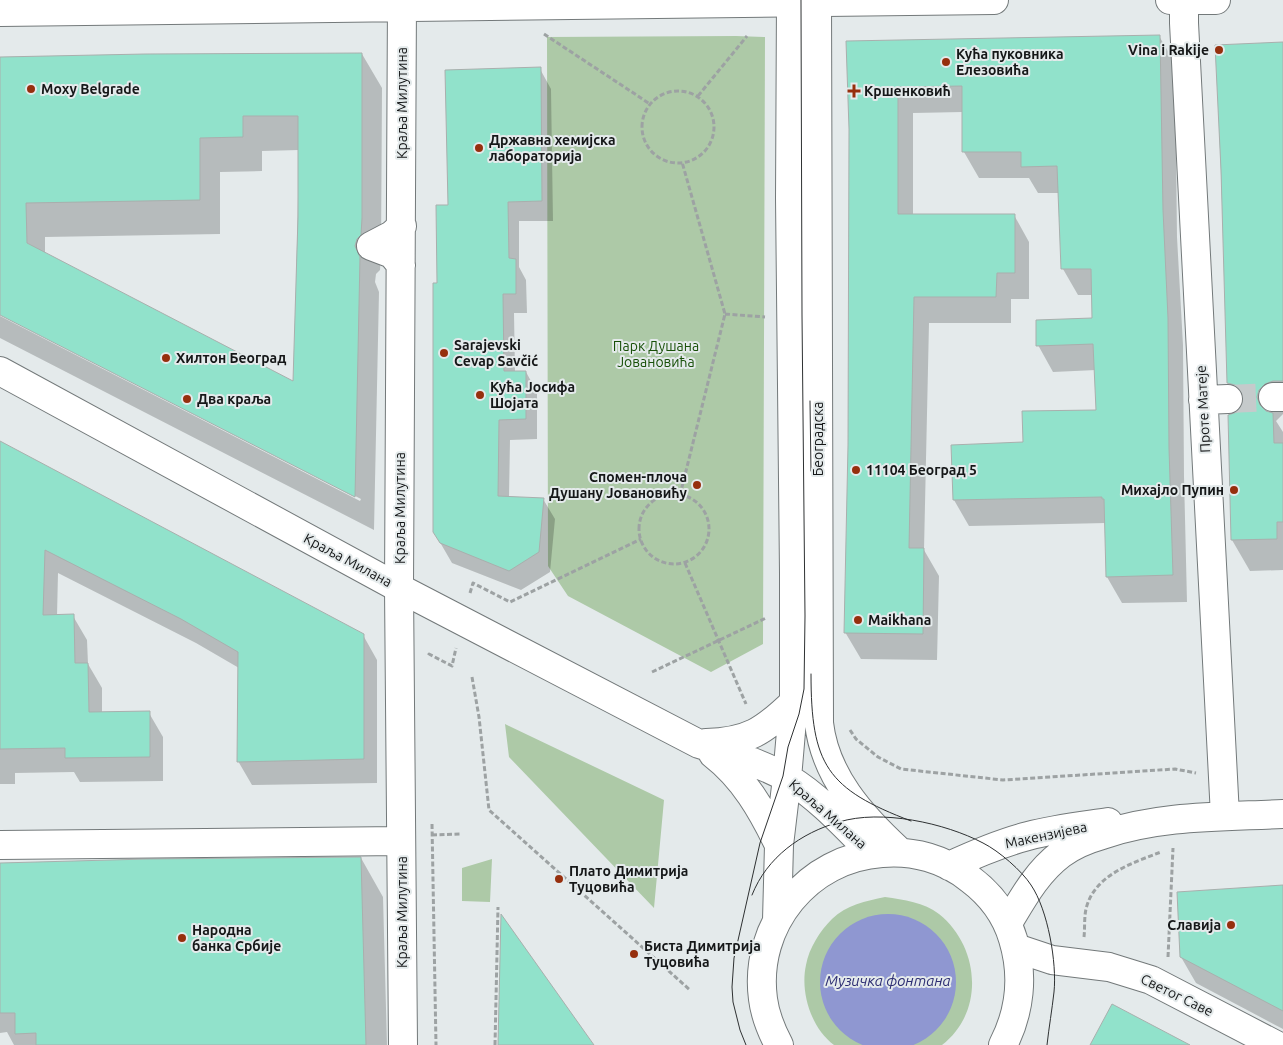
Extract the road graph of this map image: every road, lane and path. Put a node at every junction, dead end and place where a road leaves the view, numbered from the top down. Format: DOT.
graph roads {
  1 [pos="994,0"];
  2 [pos="1170,0"];
  3 [pos="1184,0"];
  4 [pos="1216,0"];
  5 [pos="804,1"];
  6 [pos="402,4"];
  7 [pos="0,12"];
  8 [pos="539,31"];
  9 [pos="747,36"];
  10 [pos="698,96"];
  11 [pos="650,104"];
  12 [pos="682,162"];
  13 [pos="402,226"];
  14 [pos="401,265"];
  15 [pos="725,314"];
  16 [pos="769,317"];
  17 [pos="0,371"];
  18 [pos="680,495"];
  19 [pos="641,539"];
  20 [pos="684,563"];
  21 [pos="473,583"];
  22 [pos="399,588"];
  23 [pos="769,617"];
  24 [pos="718,640"];
  25 [pos="429,664"];
  26 [pos="452,666"];
  27 [pos="652,672"];
  28 [pos="472,677"];
  29 [pos="794,703"];
  30 [pos="746,704"];
  31 [pos="847,726"];
  32 [pos="699,744"];
  33 [pos="1175,769"];
  34 [pos="787,778"];
  35 [pos="1283,814"];
  36 [pos="432,816"];
  37 [pos="1225,816"];
  38 [pos="1146,822"];
  39 [pos="462,834"];
  40 [pos="432,835"];
  41 [pos="401,841"];
  42 [pos="0,845"];
  43 [pos="779,845"];
  44 [pos="899,852"];
  45 [pos="872,853"];
  46 [pos="949,866"];
  47 [pos="498,907"];
  48 [pos="777,920"];
  49 [pos="1012,935"];
  50 [pos="1084,938"];
  51 [pos="1168,958"];
  52 [pos="690,990"];
  53 [pos="768,1039"];
  54 [pos="403,1045"];
  55 [pos="436,1045"];
  56 [pos="495,1045"];
  57 [pos="1003,1045"];
  58 [pos="1276,1045"];
  1 -- 5 [label="main road"];
  2 -- 3 [label="main road"];
  3 -- 4 [label="main road"];
  3 -- 37 [label="main road, Проте Матеје"];
  5 -- 6 [label="main road"];
  5 -- 29 [label="main road, Београдска"];
  5 -- 44 [label="main road, Београдска"];
  6 -- 7 [label="main road"];
  6 -- 13 [label="main road, Краља Милутина"];
  8 -- 11 [label="path"];
  9 -- 10 [label="path"];
  10 -- 11 [label="path"];
  10 -- 12 [label="path"];
  11 -- 12 [label="path"];
  12 -- 15 [label="path"];
  13 -- 14 [label="main road, Краља Милутина"];
  13 -- 14 [label="main road"];
  14 -- 22 [label="main road, Краља Милутина"];
  15 -- 16 [label="path"];
  15 -- 18 [label="path"];
  17 -- 22 [label="main road, Краља Милана"];
  18 -- 19 [label="path"];
  18 -- 20 [label="path"];
  19 -- 20 [label="path"];
  19 -- 21 [label="path"];
  20 -- 24 [label="path"];
  22 -- 32 [label="main road, Краља Милана"];
  22 -- 41 [label="main road, Краља Милутина"];
  23 -- 24 [label="path"];
  24 -- 27 [label="path"];
  24 -- 30 [label="path"];
  25 -- 26 [label="path"];
  28 -- 52 [label="path"];
  29 -- 32 [label="main road"];
  29 -- 34 [label="main road, Београдска"];
  31 -- 33 [label="path"];
  32 -- 34 [label="main road, Краља Милана"];
  32 -- 43 [label="main road, Краља Милана"];
  34 -- 43 [label="main road, Београдска"];
  34 -- 45 [label="main road, Краља Милана"];
  35 -- 37 [label="main road, Макензијева"];
  36 -- 40 [label="path"];
  37 -- 38 [label="main road, Макензијева"];
  38 -- 46 [label="main road, Макензијева"];
  38 -- 49 [label="main road, Макензијева"];
  39 -- 40 [label="path"];
  40 -- 55 [label="path"];
  41 -- 42 [label="main road"];
  41 -- 54 [label="main road, Краља Милутина"];
  43 -- 48 [label="main road, Краља Милана"];
  44 -- 45 [label="main road"];
  44 -- 46 [label="main road"];
  45 -- 48 [label="main road"];
  46 -- 49 [label="main road"];
  47 -- 56 [label="path"];
  48 -- 53 [label="main road"];
  49 -- 57 [label="main road"];
  49 -- 58 [label="main road, Светог Саве"];
  50 -- 51 [label="path"];
}
